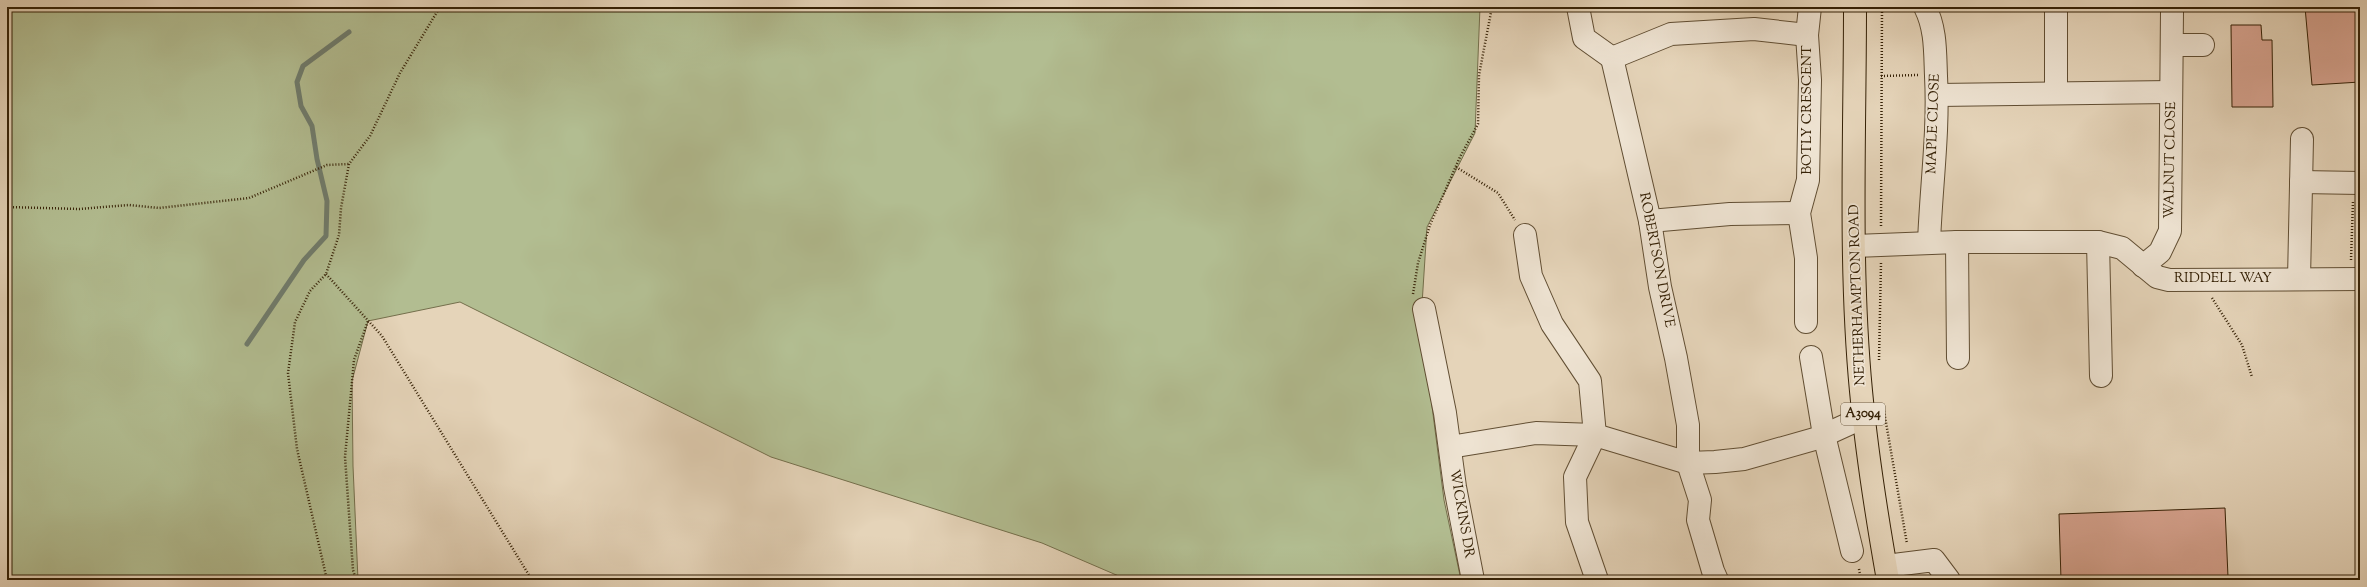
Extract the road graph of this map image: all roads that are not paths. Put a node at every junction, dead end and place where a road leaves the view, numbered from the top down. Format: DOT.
graph roads {
  1 [pos="1578,7"];
  2 [pos="1810,7"];
  3 [pos="1855,7"];
  4 [pos="1925,7"];
  5 [pos="2056,7"];
  6 [pos="2172,11"];
  7 [pos="1807,35"];
  8 [pos="2172,45"];
  9 [pos="2203,45"];
  10 [pos="1612,58"];
  11 [pos="1937,85"];
  12 [pos="2056,92"];
  13 [pos="2172,92"];
  14 [pos="2302,139"];
  15 [pos="2301,182"];
  16 [pos="2357,183"];
  17 [pos="1799,213"];
  18 [pos="1650,221"];
  19 [pos="1525,235"];
  20 [pos="1957,242"];
  21 [pos="2098,242"];
  22 [pos="1929,243"];
  23 [pos="1855,246"];
  24 [pos="2144,266"];
  25 [pos="2299,279"];
  26 [pos="2355,279"];
  27 [pos="1424,309"];
  28 [pos="1806,322"];
  29 [pos="1811,357"];
  30 [pos="1958,358"];
  31 [pos="2101,376"];
  32 [pos="1864,417"];
  33 [pos="1595,435"];
  34 [pos="1824,435"];
  35 [pos="1450,447"];
  36 [pos="1688,463"];
  37 [pos="1852,551"];
  38 [pos="1887,573"];
  39 [pos="1473,580"];
  40 [pos="1597,580"];
  41 [pos="1717,580"];
  42 [pos="1949,580"];
  1 -- 10 [label="street"];
  2 -- 7 [label="street, BOTLY CRESCENT"];
  3 -- 23 [label="main road, NETHERHAMPTON ROAD / A3094"];
  4 -- 11 [label="street, MAPLE CLOSE"];
  5 -- 12 [label="street"];
  6 -- 8 [label="street, WALNUT CLOSE"];
  7 -- 10 [label="street"];
  7 -- 17 [label="street, BOTLY CRESCENT"];
  8 -- 9 [label="street"];
  8 -- 13 [label="street, WALNUT CLOSE"];
  10 -- 18 [label="street, ROBERTSON DRIVE"];
  11 -- 12 [label="street"];
  11 -- 22 [label="street, MAPLE CLOSE"];
  12 -- 13 [label="street"];
  13 -- 24 [label="street, WALNUT CLOSE"];
  14 -- 15 [label="street"];
  15 -- 16 [label="street"];
  15 -- 25 [label="street"];
  17 -- 18 [label="street"];
  17 -- 28 [label="street"];
  18 -- 36 [label="street, ROBERTSON DRIVE"];
  19 -- 33 [label="street"];
  20 -- 21 [label="street, RIDDELL WAY"];
  20 -- 22 [label="street, RIDDELL WAY"];
  20 -- 30 [label="street"];
  21 -- 24 [label="street, RIDDELL WAY"];
  21 -- 31 [label="street"];
  22 -- 23 [label="street, RIDDELL WAY"];
  23 -- 32 [label="main road, NETHERHAMPTON ROAD / A3094"];
  24 -- 25 [label="street, RIDDELL WAY"];
  25 -- 26 [label="street, RIDDELL WAY"];
  27 -- 35 [label="street, WICKINS DR"];
  29 -- 34 [label="street"];
  32 -- 34 [label="street"];
  32 -- 38 [label="main road, NETHERHAMPTON ROAD / A3094"];
  33 -- 35 [label="street"];
  33 -- 36 [label="street"];
  33 -- 40 [label="street"];
  34 -- 36 [label="street"];
  34 -- 37 [label="street"];
  35 -- 39 [label="street, WICKINS DR"];
  36 -- 41 [label="street, ROBERTSON DRIVE"];
  38 -- 42 [label="street"];
}
